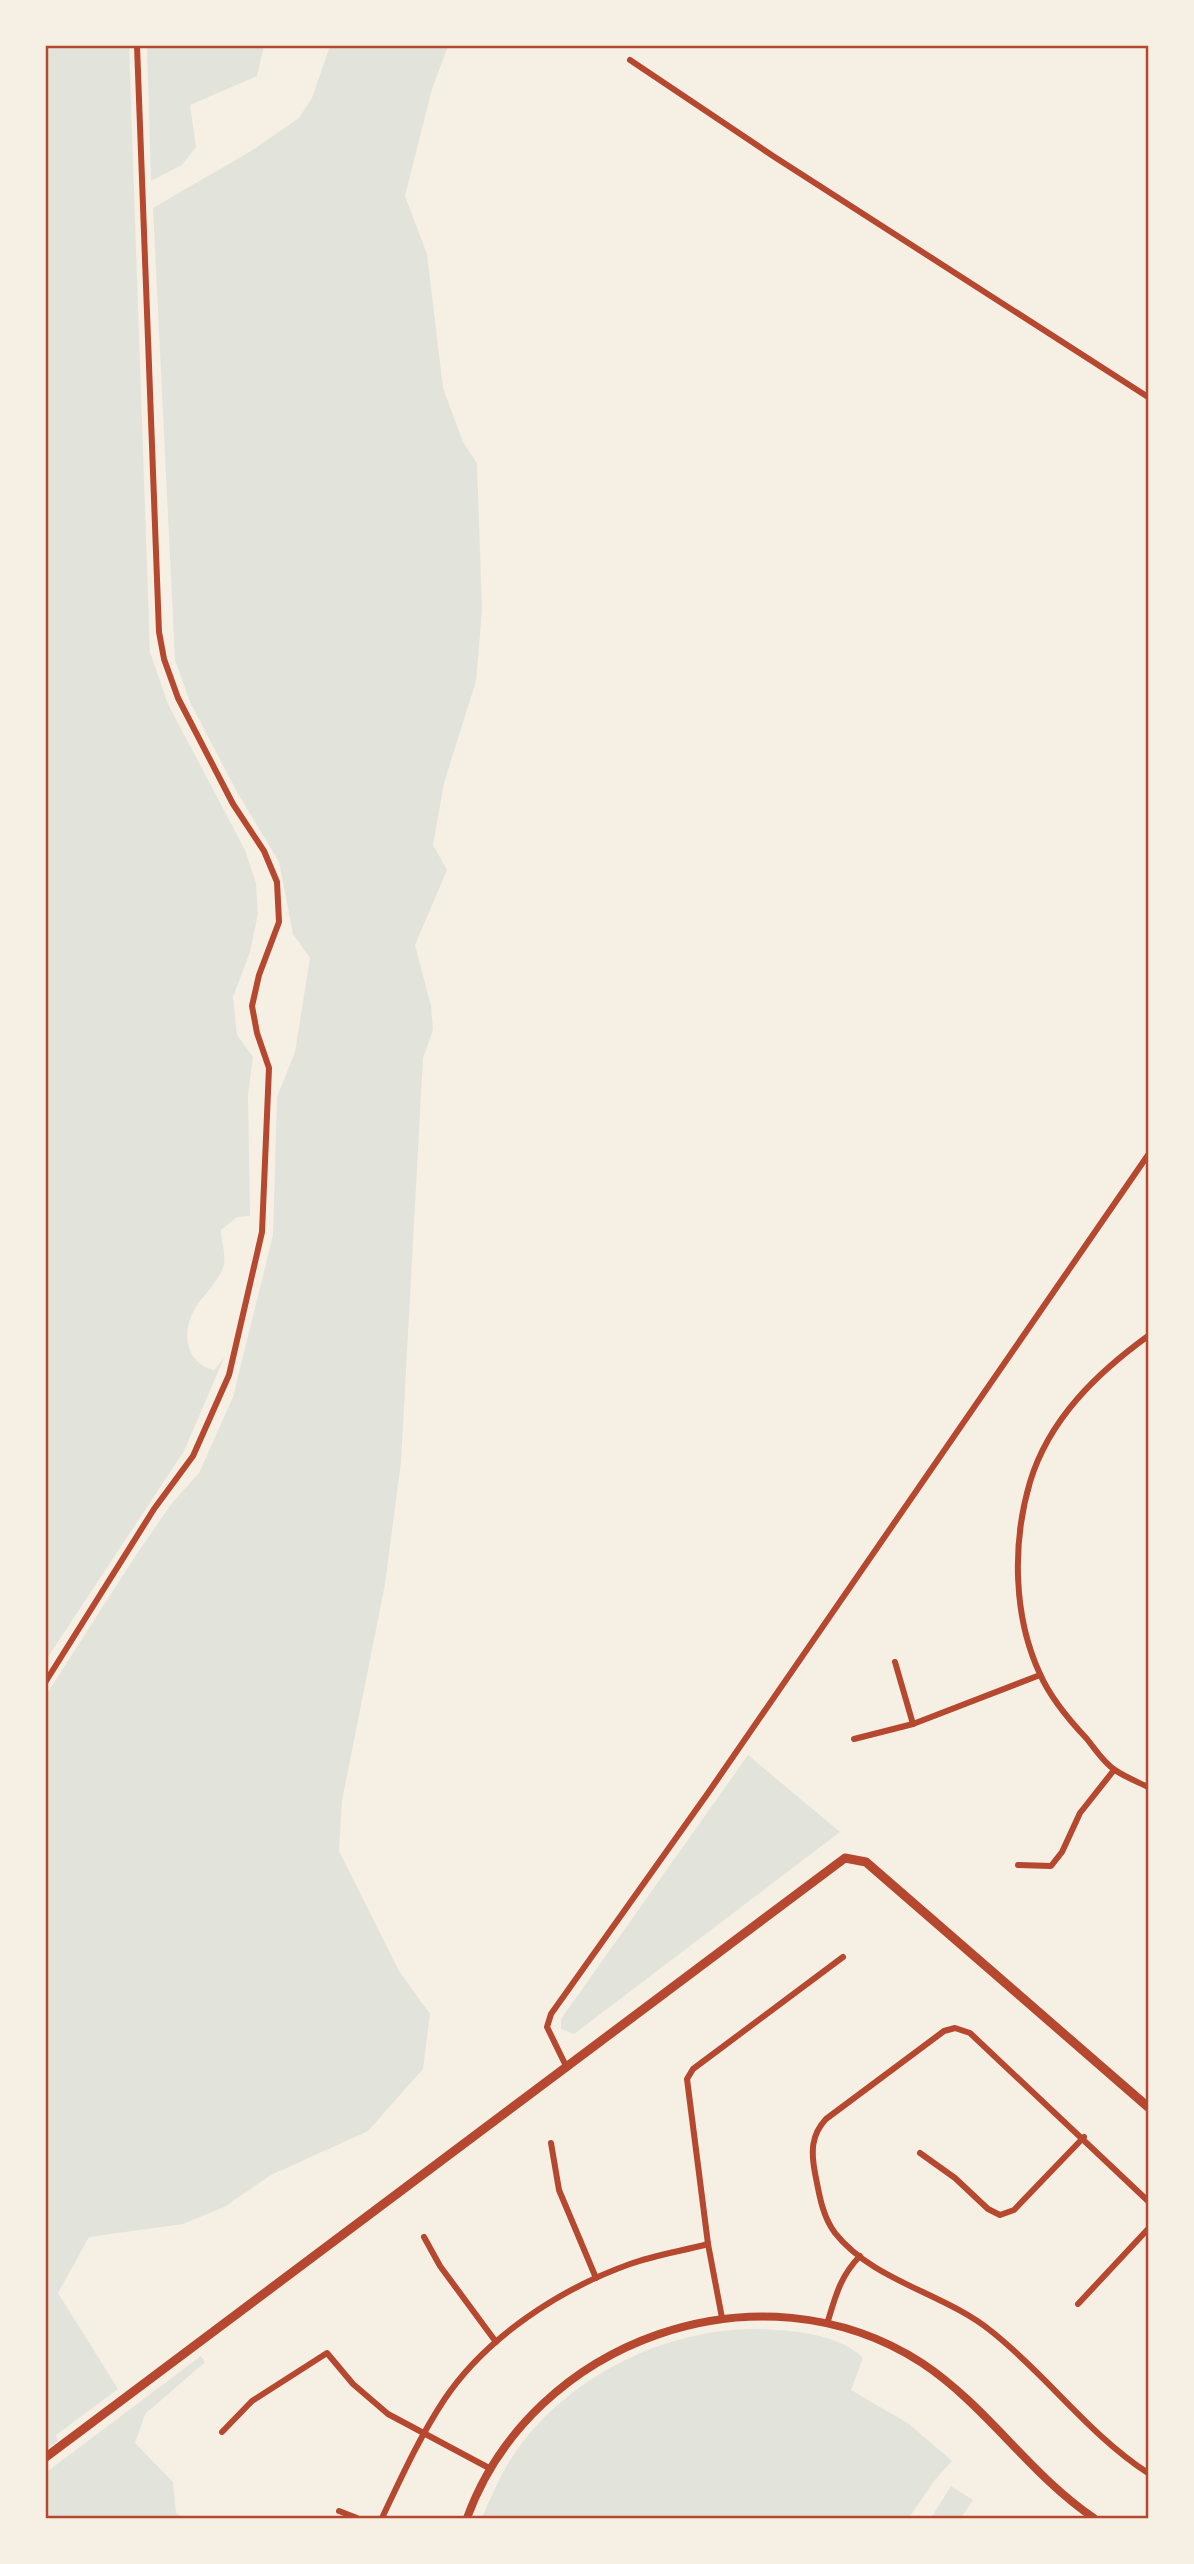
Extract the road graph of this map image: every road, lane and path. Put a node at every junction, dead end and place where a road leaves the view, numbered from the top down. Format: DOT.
graph roads {
  1 [pos="137,46"];
  2 [pos="630,60"];
  3 [pos="1149,397"];
  4 [pos="1149,1155"];
  5 [pos="1149,1336"];
  6 [pos="895,1662"];
  7 [pos="1040,1675"];
  8 [pos="46,1681"];
  9 [pos="913,1724"];
  10 [pos="853,1740"];
  11 [pos="1114,1770"];
  12 [pos="1149,1787"];
  13 [pos="1018,1865"];
  14 [pos="844,1957"];
  15 [pos="567,2068"];
  16 [pos="1149,2107"];
  17 [pos="1084,2137"];
  18 [pos="551,2143"];
  19 [pos="920,2153"];
  20 [pos="1149,2200"];
  21 [pos="1149,2229"];
  22 [pos="424,2237"];
  23 [pos="708,2244"];
  24 [pos="860,2256"];
  25 [pos="596,2278"];
  26 [pos="1078,2304"];
  27 [pos="722,2318"];
  28 [pos="827,2324"];
  29 [pos="496,2342"];
  30 [pos="222,2432"];
  31 [pos="424,2432"];
  32 [pos="46,2457"];
  33 [pos="489,2468"];
  34 [pos="1149,2473"];
  35 [pos="339,2511"];
  36 [pos="357,2518"];
  37 [pos="382,2518"];
  38 [pos="467,2518"];
  39 [pos="1094,2518"];
  1 -- 8 [label="street"];
  2 -- 3 [label="street"];
  4 -- 15 [label="street"];
  5 -- 7 [label="street"];
  6 -- 9 [label="street"];
  7 -- 9 [label="street"];
  7 -- 11 [label="street"];
  9 -- 10 [label="street"];
  11 -- 12 [label="street"];
  11 -- 13 [label="street"];
  14 -- 23 [label="street"];
  15 -- 16 [label="main road"];
  15 -- 32 [label="main road"];
  17 -- 19 [label="street"];
  17 -- 20 [label="street"];
  17 -- 24 [label="street"];
  18 -- 25 [label="street"];
  21 -- 26 [label="street"];
  22 -- 29 [label="street"];
  23 -- 25 [label="street"];
  23 -- 27 [label="street"];
  24 -- 28 [label="street"];
  24 -- 34 [label="street"];
  25 -- 29 [label="street"];
  27 -- 28 [label="street"];
  27 -- 33 [label="street"];
  28 -- 39 [label="street"];
  29 -- 31 [label="street"];
  30 -- 31 [label="street"];
  31 -- 33 [label="street"];
  31 -- 37 [label="street"];
  33 -- 38 [label="street"];
  35 -- 36 [label="street"];
}
